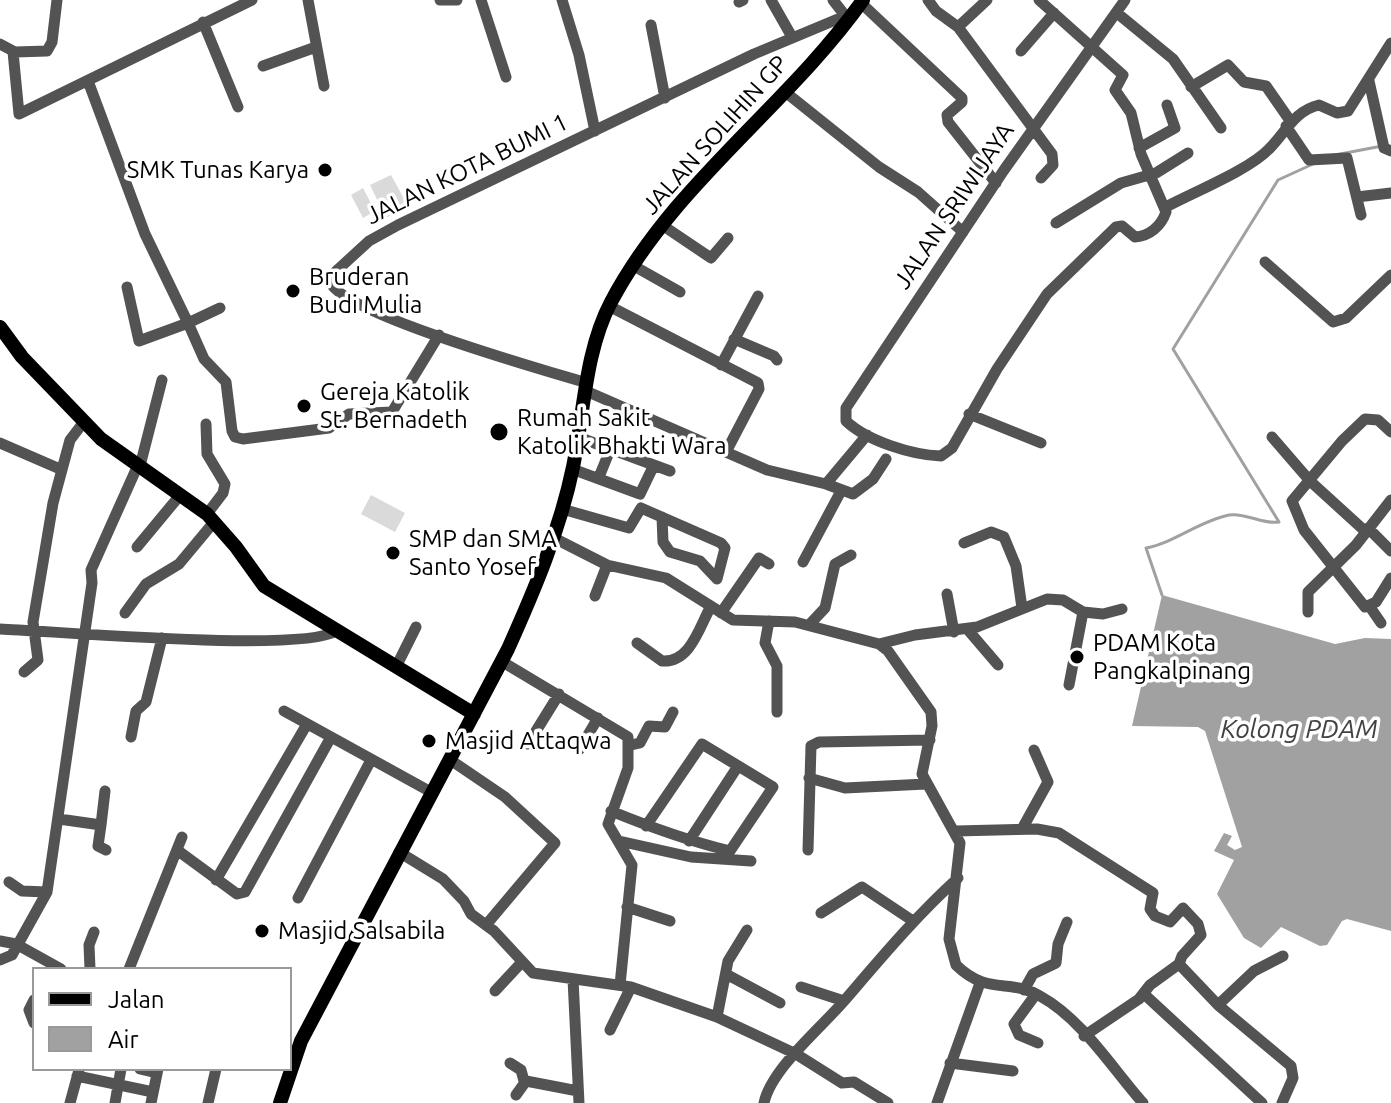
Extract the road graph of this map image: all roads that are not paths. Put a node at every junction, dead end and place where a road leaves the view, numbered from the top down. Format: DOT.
graph roads {
  1 [pos="57,0"];
  2 [pos="252,0"];
  3 [pos="308,0"];
  4 [pos="440,0"];
  5 [pos="457,0"];
  6 [pos="481,0"];
  7 [pos="562,0"];
  8 [pos="771,0"];
  9 [pos="833,0"];
  10 [pos="928,0"];
  11 [pos="987,0"];
  12 [pos="1039,0"];
  13 [pos="862,2"];
  14 [pos="1119,5"];
  15 [pos="1054,13"];
  16 [pos="846,18"];
  17 [pos="203,22"];
  18 [pos="651,25"];
  19 [pos="958,27"];
  20 [pos="792,37"];
  21 [pos="1391,43"];
  22 [pos="0,44"];
  23 [pos="316,47"];
  24 [pos="1093,47"];
  25 [pos="1021,51"];
  26 [pos="13,52"];
  27 [pos="263,66"];
  28 [pos="506,77"];
  29 [pos="88,81"];
  30 [pos="1369,81"];
  31 [pos="324,86"];
  32 [pos="1191,87"];
  33 [pos="784,91"];
  34 [pos="665,98"];
  35 [pos="1167,105"];
  36 [pos="238,107"];
  37 [pos="1288,124"];
  38 [pos="1221,128"];
  39 [pos="1033,130"];
  40 [pos="595,131"];
  41 [pos="1139,148"];
  42 [pos="1391,151"];
  43 [pos="1188,153"];
  44 [pos="1150,174"];
  45 [pos="1041,178"];
  46 [pos="996,183"];
  47 [pos="1391,193"];
  48 [pos="1357,197"];
  49 [pos="1166,207"];
  50 [pos="1361,215"];
  51 [pos="1056,223"];
  52 [pos="662,225"];
  53 [pos="963,232"];
  54 [pos="728,238"];
  55 [pos="1265,262"];
  56 [pos="634,266"];
  57 [pos="1391,275"];
  58 [pos="127,287"];
  59 [pos="680,292"];
  60 [pos="758,296"];
  61 [pos="609,306"];
  62 [pos="220,308"];
  63 [pos="188,323"];
  64 [pos="0,327"];
  65 [pos="439,335"];
  66 [pos="734,339"];
  67 [pos="777,360"];
  68 [pos="721,365"];
  69 [pos="162,380"];
  70 [pos="586,387"];
  71 [pos="969,414"];
  72 [pos="83,423"];
  73 [pos="206,424"];
  74 [pos="1391,432"];
  75 [pos="867,435"];
  76 [pos="578,437"];
  77 [pos="1272,437"];
  78 [pos="0,443"];
  79 [pos="1041,443"];
  80 [pos="610,450"];
  81 [pos="726,452"];
  82 [pos="886,459"];
  83 [pos="139,465"];
  84 [pos="654,465"];
  85 [pos="60,469"];
  86 [pos="572,469"];
  87 [pos="670,471"];
  88 [pos="599,477"];
  89 [pos="1310,481"];
  90 [pos="826,484"];
  91 [pos="841,491"];
  92 [pos="181,494"];
  93 [pos="1391,500"];
  94 [pos="562,509"];
  95 [pos="662,517"];
  96 [pos="210,518"];
  97 [pos="1367,530"];
  98 [pos="552,537"];
  99 [pos="964,543"];
  100 [pos="137,547"];
  101 [pos="1391,551"];
  102 [pos="851,555"];
  103 [pos="803,562"];
  104 [pos="769,564"];
  105 [pos="607,565"];
  106 [pos="1332,568"];
  107 [pos="1391,578"];
  108 [pos="947,594"];
  109 [pos="595,596"];
  110 [pos="1370,607"];
  111 [pos="1022,608"];
  112 [pos="1122,609"];
  113 [pos="715,610"];
  114 [pos="1083,612"];
  115 [pos="1308,612"];
  116 [pos="125,613"];
  117 [pos="769,621"];
  118 [pos="1381,623"];
  119 [pos="809,625"];
  120 [pos="416,627"];
  121 [pos="0,629"];
  122 [pos="33,630"];
  123 [pos="968,630"];
  124 [pos="336,631"];
  125 [pos="954,632"];
  126 [pos="83,633"];
  127 [pos="162,638"];
  128 [pos="637,643"];
  129 [pos="879,644"];
  130 [pos="501,661"];
  131 [pos="998,665"];
  132 [pos="396,667"];
  133 [pos="24,672"];
  134 [pos="1069,685"];
  135 [pos="559,694"];
  136 [pos="284,711"];
  137 [pos="673,712"];
  138 [pos="777,712"];
  139 [pos="474,714"];
  140 [pos="598,718"];
  141 [pos="307,724"];
  142 [pos="131,737"];
  143 [pos="331,737"];
  144 [pos="930,740"];
  145 [pos="528,744"];
  146 [pos="631,745"];
  147 [pos="579,750"];
  148 [pos="1034,750"];
  149 [pos="449,759"];
  150 [pos="371,760"];
  151 [pos="738,766"];
  152 [pos="809,778"];
  153 [pos="926,784"];
  154 [pos="105,791"];
  155 [pos="431,792"];
  156 [pos="611,811"];
  157 [pos="59,819"];
  158 [pos="101,825"];
  159 [pos="646,826"];
  160 [pos="1022,829"];
  161 [pos="956,831"];
  162 [pos="182,837"];
  163 [pos="619,841"];
  164 [pos="689,841"];
  165 [pos="106,850"];
  166 [pos="177,850"];
  167 [pos="808,850"];
  168 [pos="399,852"];
  169 [pos="751,861"];
  170 [pos="958,878"];
  171 [pos="216,880"];
  172 [pos="9,882"];
  173 [pos="47,892"];
  174 [pos="298,898"];
  175 [pos="627,907"];
  176 [pos="821,913"];
  177 [pos="670,921"];
  178 [pos="913,921"];
  179 [pos="1067,922"];
  180 [pos="486,925"];
  181 [pos="747,930"];
  182 [pos="94,932"];
  183 [pos="0,941"];
  184 [pos="16,944"];
  185 [pos="1283,956"];
  186 [pos="0,960"];
  187 [pos="522,962"];
  188 [pos="1179,964"];
  189 [pos="54,967"];
  190 [pos="90,967"];
  191 [pos="130,967"];
  192 [pos="726,974"];
  193 [pos="573,979"];
  194 [pos="980,983"];
  195 [pos="625,986"];
  196 [pos="801,987"];
  197 [pos="1024,990"];
  198 [pos="495,991"];
  199 [pos="1036,994"];
  200 [pos="1144,994"];
  201 [pos="844,1001"];
  202 [pos="780,1003"];
  203 [pos="1218,1005"];
  204 [pos="717,1017"];
  205 [pos="610,1030"];
  206 [pos="1084,1036"];
  207 [pos="1038,1043"];
  208 [pos="796,1054"];
  209 [pos="510,1063"];
  210 [pos="950,1063"];
  211 [pos="292,1068"];
  212 [pos="121,1071"];
  213 [pos="157,1071"];
  214 [pos="216,1071"];
  215 [pos="291,1071"];
  216 [pos="1013,1071"];
  217 [pos="78,1073"];
  218 [pos="524,1081"];
  219 [pos="118,1084"];
  220 [pos="516,1095"];
  221 [pos="152,1097"];
  222 [pos="579,1097"];
  223 [pos="1137,1101"];
  224 [pos="70,1103"];
  225 [pos="115,1103"];
  226 [pos="208,1103"];
  227 [pos="280,1103"];
  228 [pos="764,1103"];
  229 [pos="888,1103"];
  230 [pos="937,1103"];
  231 [pos="1262,1103"];
  232 [pos="1282,1103"];
  1 -- 26 [label="street"];
  2 -- 17 [label="street"];
  3 -- 23 [label="street"];
  4 -- 5 [label="street"];
  6 -- 28 [label="street"];
  7 -- 40 [label="street"];
  8 -- 20 [label="street"];
  9 -- 16 [label="street"];
  10 -- 19 [label="street"];
  11 -- 19 [label="street"];
  12 -- 15 [label="street"];
  13 -- 16 [label="main road, JALAN SOLIHIN GP"];
  13 -- 46 [label="street"];
  14 -- 24 [label="street, JALAN SRIWIJAYA"];
  14 -- 32 [label="street"];
  15 -- 24 [label="street"];
  15 -- 25 [label="street"];
  16 -- 20 [label="street, JALAN KOTA BUMI 1"];
  16 -- 33 [label="main road, JALAN SOLIHIN GP"];
  17 -- 29 [label="street"];
  17 -- 36 [label="street"];
  18 -- 34 [label="street"];
  19 -- 39 [label="street"];
  20 -- 34 [label="street, JALAN KOTA BUMI 1"];
  21 -- 30 [label="street"];
  22 -- 26 [label="street"];
  23 -- 27 [label="street"];
  23 -- 31 [label="street"];
  24 -- 39 [label="street, JALAN SRIWIJAYA"];
  24 -- 41 [label="street"];
  26 -- 29 [label="street"];
  29 -- 63 [label="street"];
  30 -- 37 [label="street"];
  30 -- 42 [label="street"];
  32 -- 37 [label="street"];
  32 -- 38 [label="street"];
  33 -- 52 [label="main road, JALAN SOLIHIN GP"];
  33 -- 53 [label="street"];
  34 -- 40 [label="street, JALAN KOTA BUMI 1"];
  35 -- 41 [label="street"];
  37 -- 48 [label="street"];
  37 -- 49 [label="street"];
  39 -- 45 [label="street"];
  39 -- 46 [label="street, JALAN SRIWIJAYA"];
  40 -- 65 [label="street, JALAN KOTA BUMI 1"];
  41 -- 44 [label="street"];
  43 -- 44 [label="street"];
  44 -- 49 [label="street"];
  44 -- 51 [label="street"];
  46 -- 53 [label="street, JALAN SRIWIJAYA"];
  47 -- 48 [label="street"];
  48 -- 50 [label="street"];
  49 -- 71 [label="street"];
  52 -- 54 [label="street"];
  52 -- 56 [label="main road, JALAN SOLIHIN GP"];
  53 -- 75 [label="street, JALAN SRIWIJAYA"];
  55 -- 57 [label="street"];
  56 -- 59 [label="street"];
  56 -- 61 [label="main road, JALAN SOLIHIN GP"];
  58 -- 63 [label="street"];
  60 -- 66 [label="street"];
  61 -- 68 [label="street"];
  61 -- 70 [label="main road, JALAN SOLIHIN GP"];
  62 -- 63 [label="street"];
  63 -- 65 [label="street"];
  64 -- 72 [label="main road"];
  65 -- 70 [label="street, JALAN KOTA BUMI 1"];
  66 -- 67 [label="street"];
  66 -- 68 [label="street"];
  68 -- 81 [label="street"];
  69 -- 83 [label="street"];
  70 -- 76 [label="main road, JALAN SOLIHIN GP"];
  70 -- 81 [label="street, JALAN KOTA BUMI 1"];
  71 -- 75 [label="street"];
  71 -- 79 [label="street"];
  72 -- 83 [label="main road"];
  72 -- 85 [label="street"];
  73 -- 96 [label="street"];
  74 -- 89 [label="street"];
  75 -- 90 [label="street"];
  76 -- 80 [label="street"];
  76 -- 86 [label="main road, JALAN SOLIHIN GP"];
  77 -- 89 [label="street"];
  78 -- 85 [label="street"];
  80 -- 84 [label="street"];
  80 -- 88 [label="street"];
  81 -- 90 [label="street, JALAN KOTA BUMI 1"];
  82 -- 91 [label="street"];
  83 -- 92 [label="main road"];
  83 -- 126 [label="street"];
  84 -- 87 [label="street"];
  84 -- 88 [label="street"];
  85 -- 122 [label="street"];
  86 -- 88 [label="street"];
  86 -- 94 [label="main road, JALAN SOLIHIN GP"];
  89 -- 97 [label="street"];
  89 -- 106 [label="street"];
  90 -- 91 [label="street, JALAN KOTA BUMI 1"];
  91 -- 103 [label="street"];
  92 -- 96 [label="main road"];
  92 -- 100 [label="street"];
  93 -- 97 [label="street"];
  94 -- 95 [label="street"];
  94 -- 98 [label="main road, JALAN SOLIHIN GP"];
  95 -- 95 [label="street"];
  96 -- 116 [label="street"];
  96 -- 124 [label="main road"];
  97 -- 101 [label="street"];
  97 -- 106 [label="street"];
  98 -- 105 [label="street"];
  98 -- 130 [label="main road, JALAN SOLIHIN GP"];
  99 -- 111 [label="street"];
  102 -- 119 [label="street"];
  104 -- 113 [label="street"];
  105 -- 109 [label="street"];
  105 -- 113 [label="street"];
  106 -- 110 [label="street"];
  106 -- 115 [label="street"];
  107 -- 110 [label="street"];
  108 -- 125 [label="street"];
  110 -- 118 [label="street"];
  111 -- 114 [label="street"];
  111 -- 123 [label="street"];
  112 -- 114 [label="street"];
  113 -- 117 [label="street"];
  113 -- 128 [label="street"];
  114 -- 134 [label="street"];
  117 -- 119 [label="street"];
  117 -- 138 [label="street"];
  119 -- 129 [label="street"];
  120 -- 132 [label="street"];
  121 -- 122 [label="street"];
  122 -- 126 [label="street"];
  122 -- 133 [label="street"];
  123 -- 125 [label="street"];
  123 -- 131 [label="street"];
  124 -- 127 [label="street"];
  124 -- 132 [label="main road"];
  125 -- 129 [label="street"];
  126 -- 127 [label="street"];
  126 -- 157 [label="street"];
  127 -- 142 [label="street"];
  129 -- 144 [label="street"];
  130 -- 135 [label="street"];
  130 -- 139 [label="main road, JALAN SOLIHIN GP"];
  132 -- 139 [label="main road"];
  135 -- 140 [label="street"];
  135 -- 145 [label="street"];
  136 -- 141 [label="street"];
  137 -- 146 [label="street"];
  139 -- 149 [label="main road, JALAN SOLIHIN GP"];
  140 -- 146 [label="street"];
  140 -- 147 [label="street"];
  141 -- 143 [label="street"];
  141 -- 171 [label="street"];
  143 -- 150 [label="street"];
  143 -- 171 [label="street"];
  144 -- 152 [label="street"];
  144 -- 153 [label="street"];
  146 -- 156 [label="street"];
  148 -- 160 [label="street"];
  149 -- 155 [label="main road, JALAN SOLIHIN GP"];
  149 -- 180 [label="street"];
  150 -- 155 [label="street"];
  150 -- 174 [label="street"];
  151 -- 159 [label="street"];
  151 -- 164 [label="street"];
  151 -- 164 [label="street"];
  152 -- 153 [label="street"];
  152 -- 167 [label="street"];
  153 -- 161 [label="street"];
  154 -- 158 [label="street"];
  155 -- 168 [label="main road, JALAN SOLIHIN GP"];
  156 -- 159 [label="street"];
  156 -- 163 [label="street"];
  157 -- 158 [label="street"];
  157 -- 173 [label="street"];
  158 -- 165 [label="street"];
  159 -- 164 [label="street"];
  160 -- 161 [label="street"];
  160 -- 188 [label="street"];
  161 -- 170 [label="street"];
  162 -- 166 [label="street"];
  163 -- 169 [label="street"];
  163 -- 175 [label="street"];
  166 -- 171 [label="street"];
  166 -- 191 [label="street"];
  168 -- 180 [label="street"];
  168 -- 211 [label="main road, JALAN SOLIHIN GP"];
  170 -- 178 [label="street"];
  170 -- 194 [label="street"];
  172 -- 173 [label="street"];
  173 -- 184 [label="street"];
  175 -- 177 [label="street"];
  175 -- 195 [label="street"];
  176 -- 178 [label="street"];
  178 -- 201 [label="street"];
  179 -- 197 [label="street"];
  180 -- 187 [label="street"];
  181 -- 192 [label="street"];
  182 -- 190 [label="street"];
  183 -- 184 [label="street"];
  184 -- 186 [label="street"];
  184 -- 189 [label="street"];
  185 -- 203 [label="street"];
  187 -- 193 [label="street"];
  187 -- 198 [label="street"];
  188 -- 200 [label="street"];
  188 -- 203 [label="street"];
  192 -- 202 [label="street"];
  192 -- 204 [label="street"];
  193 -- 195 [label="street"];
  193 -- 222 [label="street"];
  194 -- 197 [label="street"];
  194 -- 210 [label="street"];
  195 -- 204 [label="street"];
  195 -- 205 [label="street"];
  196 -- 201 [label="street"];
  197 -- 199 [label="street"];
  199 -- 206 [label="street"];
  199 -- 207 [label="street"];
  200 -- 206 [label="street"];
  200 -- 231 [label="street"];
  201 -- 208 [label="street"];
  203 -- 232 [label="street"];
  204 -- 208 [label="street"];
  206 -- 223 [label="street"];
  208 -- 228 [label="street"];
  208 -- 229 [label="street"];
  209 -- 218 [label="street"];
  210 -- 216 [label="street"];
  210 -- 230 [label="street"];
  212 -- 219 [label="street"];
  213 -- 221 [label="street"];
  214 -- 226 [label="street"];
  215 -- 227 [label="main road, JALAN SOLIHIN GP"];
  217 -- 219 [label="street"];
  217 -- 224 [label="street"];
  218 -- 220 [label="street"];
  218 -- 222 [label="street"];
  219 -- 221 [label="street"];
  219 -- 225 [label="street"];
}
